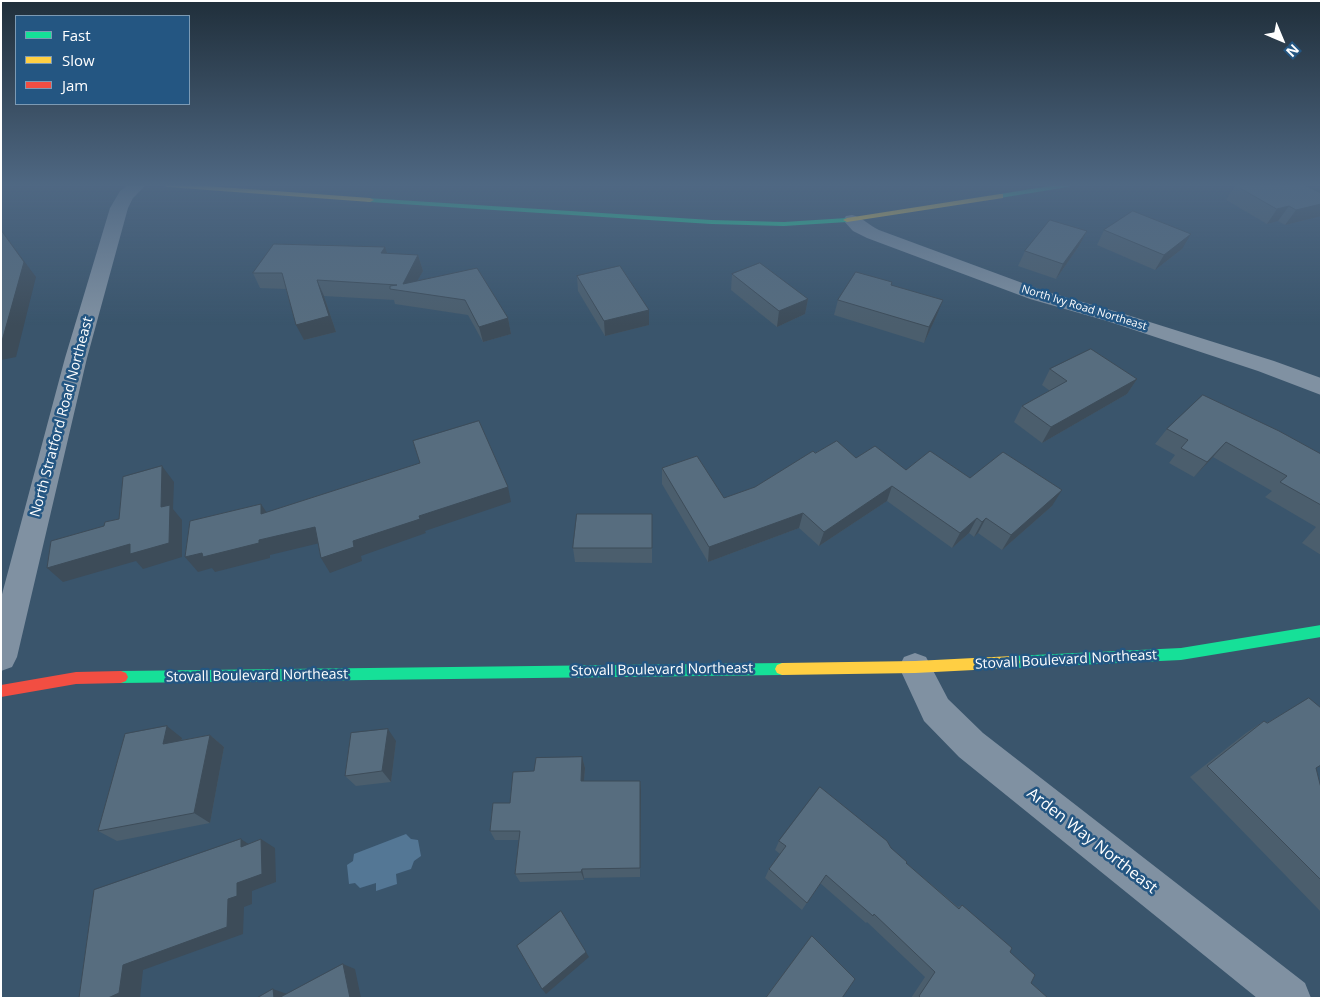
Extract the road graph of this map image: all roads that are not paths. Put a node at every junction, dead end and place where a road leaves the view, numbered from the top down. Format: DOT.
graph roads {
  1 [pos="112,232"];
  2 [pos="868,232"];
  3 [pos="1321,387"];
  4 [pos="12,573"];
  5 [pos="1321,630"];
  6 [pos="1,657"];
  7 [pos="915,667"];
  8 [pos="1,691"];
  9 [pos="1290,998"];
  1 -- 4 [label="street, North Stratford Road Northeast"];
  2 -- 3 [label="street, North Ivy Road Northeast"];
  4 -- 6 [label="street, North Stratford Road Northeast"];
  5 -- 7 [label="street, Stovall Boulevard Northeast"];
  7 -- 8 [label="street, Stovall Boulevard Northeast"];
  7 -- 9 [label="street, Arden Way Northeast"];
}
